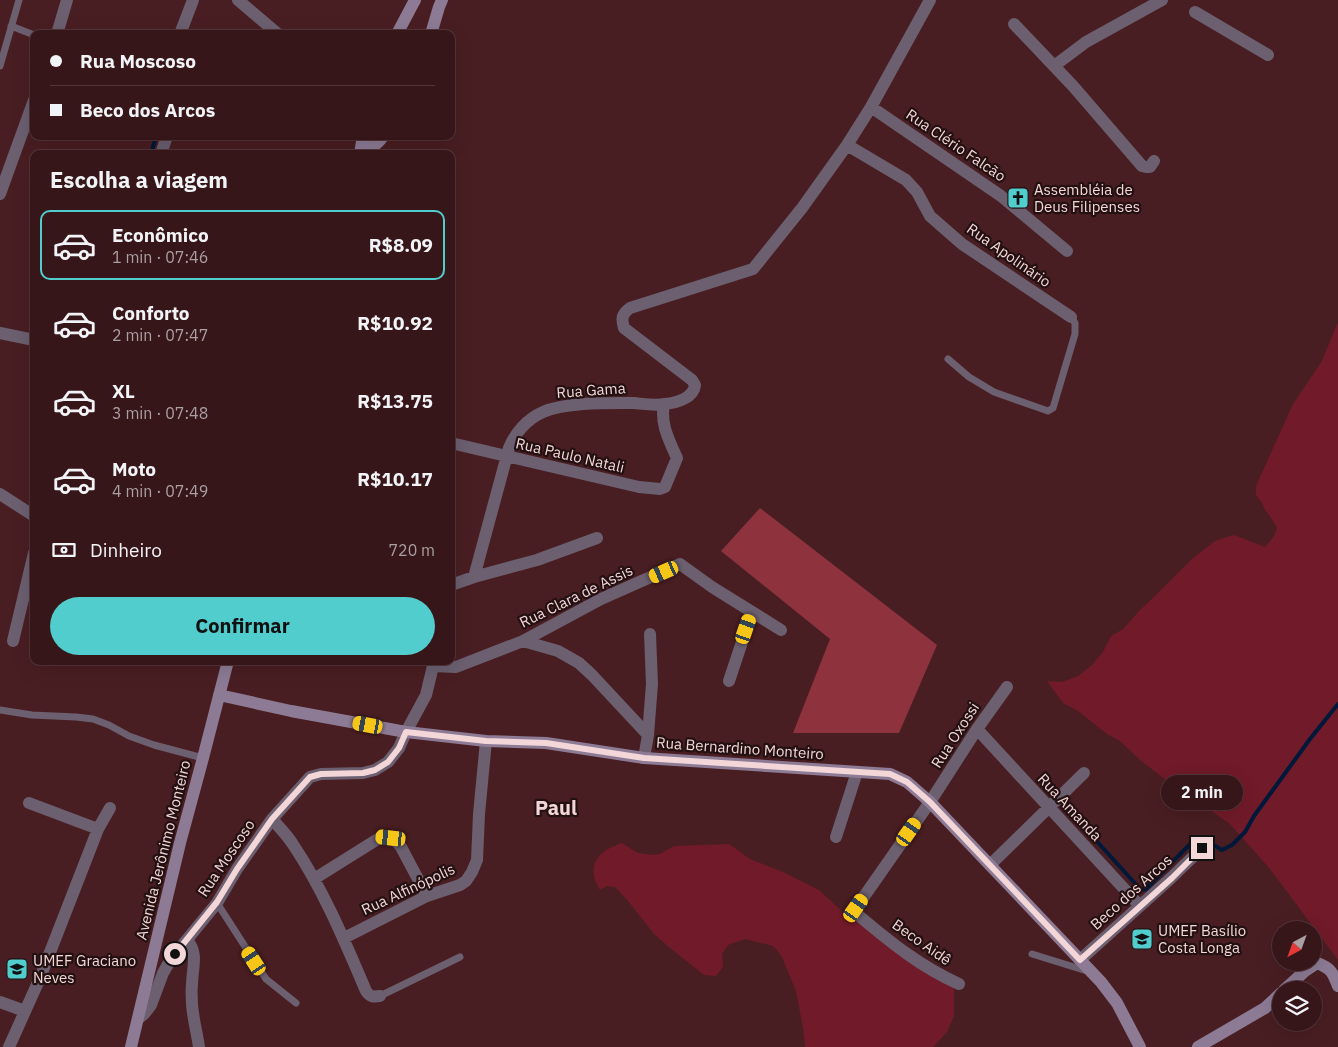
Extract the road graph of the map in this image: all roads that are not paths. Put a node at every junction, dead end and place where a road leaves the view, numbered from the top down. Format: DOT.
graph roads {
  1 [pos="19,0"];
  2 [pos="67,0"];
  3 [pos="193,0"];
  4 [pos="416,0"];
  5 [pos="442,0"];
  6 [pos="930,0"];
  7 [pos="1162,0"];
  8 [pos="244,2"];
  9 [pos="1194,12"];
  10 [pos="1014,24"];
  11 [pos="11,26"];
  12 [pos="58,30"];
  13 [pos="182,30"];
  14 [pos="274,30"];
  15 [pos="399,30"];
  16 [pos="432,30"];
  17 [pos="30,33"];
  18 [pos="1268,55"];
  19 [pos="0,66"];
  20 [pos="1054,66"];
  21 [pos="871,107"];
  22 [pos="30,111"];
  23 [pos="381,140"];
  24 [pos="847,145"];
  25 [pos="361,146"];
  26 [pos="1154,161"];
  27 [pos="0,194"];
  28 [pos="1067,251"];
  29 [pos="1071,318"];
  30 [pos="0,333"];
  31 [pos="30,339"];
  32 [pos="948,359"];
  33 [pos="664,404"];
  34 [pos="455,444"];
  35 [pos="506,457"];
  36 [pos="0,494"];
  37 [pos="30,513"];
  38 [pos="597,538"];
  39 [pos="30,569"];
  40 [pos="474,577"];
  41 [pos="455,584"];
  42 [pos="752,612"];
  43 [pos="781,630"];
  44 [pos="650,634"];
  45 [pos="12,641"];
  46 [pos="523,641"];
  47 [pos="227,665"];
  48 [pos="433,665"];
  49 [pos="441,665"];
  50 [pos="729,681"];
  51 [pos="1007,686"];
  52 [pos="220,695"];
  53 [pos="0,710"];
  54 [pos="976,729"];
  55 [pos="406,732"];
  56 [pos="648,735"];
  57 [pos="482,740"];
  58 [pos="203,758"];
  59 [pos="644,758"];
  60 [pos="857,772"];
  61 [pos="1084,774"];
  62 [pos="930,802"];
  63 [pos="29,803"];
  64 [pos="475,804"];
  65 [pos="1048,807"];
  66 [pos="110,808"];
  67 [pos="272,819"];
  68 [pos="98,829"];
  69 [pos="836,837"];
  70 [pos="1202,848"];
  71 [pos="990,865"];
  72 [pos="314,879"];
  73 [pos="427,896"];
  74 [pos="217,902"];
  75 [pos="1140,906"];
  76 [pos="344,938"];
  77 [pos="187,940"];
  78 [pos="1032,954"];
  79 [pos="460,958"];
  80 [pos="1080,960"];
  81 [pos="1090,971"];
  82 [pos="1294,981"];
  83 [pos="959,984"];
  84 [pos="1338,986"];
  85 [pos="380,996"];
  86 [pos="1272,1001"];
  87 [pos="0,1002"];
  88 [pos="296,1003"];
  89 [pos="25,1011"];
  90 [pos="139,1018"];
  91 [pos="9,1047"];
  92 [pos="131,1047"];
  93 [pos="200,1047"];
  94 [pos="1140,1047"];
  95 [pos="1198,1047"];
  1 -- 11 [label="lane"];
  2 -- 12 [label="street"];
  3 -- 13 [label="street"];
  4 -- 15 [label="street"];
  5 -- 16 [label="street"];
  6 -- 21 [label="street"];
  7 -- 20 [label="street"];
  8 -- 14 [label="street"];
  9 -- 18 [label="street"];
  10 -- 20 [label="street"];
  11 -- 17 [label="lane"];
  11 -- 19 [label="lane"];
  20 -- 26 [label="street"];
  21 -- 24 [label="street"];
  21 -- 28 [label="street, Rua Clério Falcão"];
  22 -- 27 [label="street"];
  23 -- 25 [label="street"];
  24 -- 29 [label="street, Rua Apolinário"];
  24 -- 33 [label="street, Rua Gama"];
  29 -- 32 [label="lane"];
  30 -- 31 [label="street"];
  33 -- 35 [label="street, Rua Gama"];
  33 -- 35 [label="street, Rua Paulo Natali"];
  34 -- 35 [label="street, Rua Paulo Natali"];
  35 -- 40 [label="street, Rua Gama"];
  36 -- 37 [label="street"];
  38 -- 40 [label="street"];
  39 -- 45 [label="street"];
  40 -- 41 [label="street"];
  42 -- 43 [label="street, Rua Clara de Assis"];
  42 -- 46 [label="street, Rua Clara de Assis"];
  42 -- 50 [label="street"];
  44 -- 56 [label="street"];
  46 -- 49 [label="street, Rua Clara de Assis"];
  46 -- 56 [label="street"];
  47 -- 52 [label="street, Avenida Jerônimo Monteiro"];
  48 -- 55 [label="street, Rua Moscoso"];
  51 -- 54 [label="street, Rua Oxossi"];
  52 -- 55 [label="street, Rua Bernardino Monteiro"];
  52 -- 58 [label="street, Avenida Jerônimo Monteiro"];
  53 -- 58 [label="lane"];
  54 -- 62 [label="street, Rua Oxossi"];
  54 -- 65 [label="street, Rua Amanda"];
  55 -- 57 [label="street, Rua Bernardino Monteiro"];
  55 -- 67 [label="street, Rua Moscoso"];
  56 -- 59 [label="street"];
  57 -- 59 [label="street, Rua Bernardino Monteiro"];
  57 -- 64 [label="street"];
  57 -- 73 [label="street, Rua Alfinópolis"];
  58 -- 90 [label="street, Avenida Jerônimo Monteiro"];
  59 -- 60 [label="street, Rua Bernardino Monteiro"];
  60 -- 62 [label="street, Rua Bernardino Monteiro"];
  60 -- 69 [label="street"];
  61 -- 65 [label="street"];
  62 -- 71 [label="street, Rua Bernardino Monteiro"];
  62 -- 83 [label="street, Beco Aidê"];
  63 -- 68 [label="street"];
  65 -- 71 [label="street"];
  65 -- 75 [label="street, Rua Amanda"];
  66 -- 68 [label="street"];
  67 -- 72 [label="street"];
  67 -- 74 [label="street, Rua Moscoso"];
  68 -- 89 [label="street"];
  70 -- 75 [label="street, Beco dos Arcos"];
  71 -- 80 [label="street, Rua Bernardino Monteiro"];
  72 -- 73 [label="street"];
  72 -- 76 [label="street"];
  73 -- 76 [label="street, Rua Alfinópolis"];
  74 -- 77 [label="street, Rua Moscoso"];
  74 -- 88 [label="lane"];
  75 -- 80 [label="street, Beco dos Arcos"];
  76 -- 85 [label="street"];
  77 -- 90 [label="street, Rua Moscoso"];
  77 -- 93 [label="street"];
  78 -- 81 [label="lane"];
  79 -- 85 [label="lane"];
  80 -- 81 [label="street, Rua Bernardino Monteiro"];
  81 -- 94 [label="street, Rua Bernardino Monteiro"];
  82 -- 84 [label="street"];
  86 -- 95 [label="street"];
  87 -- 89 [label="street"];
  89 -- 91 [label="street"];
  90 -- 92 [label="street, Avenida Jerônimo Monteiro"];
}
